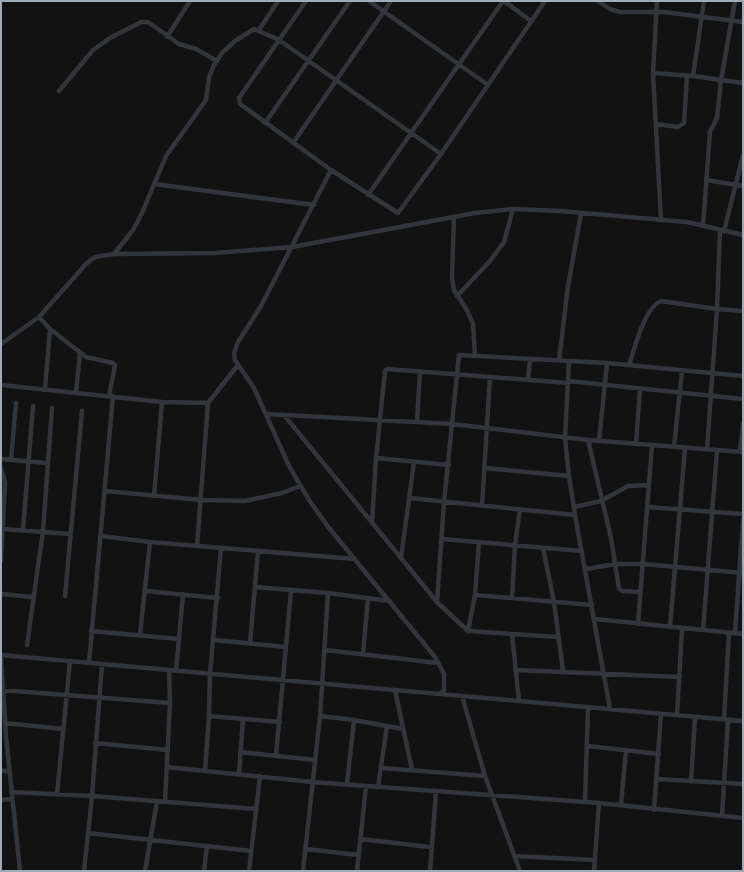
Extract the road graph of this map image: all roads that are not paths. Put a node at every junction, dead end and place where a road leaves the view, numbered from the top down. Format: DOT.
graph roads {
  1 [pos="190,1"];
  2 [pos="278,1"];
  3 [pos="306,1"];
  4 [pos="350,1"];
  5 [pos="369,1"];
  6 [pos="391,1"];
  7 [pos="504,1"];
  8 [pos="545,1"];
  9 [pos="598,1"];
  10 [pos="606,1"];
  11 [pos="656,1"];
  12 [pos="704,1"];
  13 [pos="735,1"];
  14 [pos="610,9"];
  15 [pos="383,11"];
  16 [pos="657,11"];
  17 [pos="702,16"];
  18 [pos="732,20"];
  19 [pos="531,21"];
  20 [pos="743,22"];
  21 [pos="259,30"];
  22 [pos="167,37"];
  23 [pos="279,40"];
  24 [pos="217,61"];
  25 [pos="309,61"];
  26 [pos="459,65"];
  27 [pos="653,73"];
  28 [pos="687,76"];
  29 [pos="693,76"];
  30 [pos="721,80"];
  31 [pos="337,81"];
  32 [pos="743,83"];
  33 [pos="488,85"];
  34 [pos="59,91"];
  35 [pos="265,123"];
  36 [pos="656,124"];
  37 [pos="411,133"];
  38 [pos="292,144"];
  39 [pos="441,154"];
  40 [pos="743,154"];
  41 [pos="331,170"];
  42 [pos="706,180"];
  43 [pos="154,184"];
  44 [pos="735,184"];
  45 [pos="743,186"];
  46 [pos="368,195"];
  47 [pos="314,205"];
  48 [pos="513,210"];
  49 [pos="581,214"];
  50 [pos="454,217"];
  51 [pos="661,220"];
  52 [pos="703,226"];
  53 [pos="722,230"];
  54 [pos="743,235"];
  55 [pos="292,247"];
  56 [pos="114,254"];
  57 [pos="457,296"];
  58 [pos="717,309"];
  59 [pos="743,311"];
  60 [pos="39,317"];
  61 [pos="50,329"];
  62 [pos="1,344"];
  63 [pos="80,353"];
  64 [pos="475,355"];
  65 [pos="530,360"];
  66 [pos="559,360"];
  67 [pos="569,361"];
  68 [pos="607,363"];
  69 [pos="238,365"];
  70 [pos="629,365"];
  71 [pos="420,371"];
  72 [pos="682,371"];
  73 [pos="456,373"];
  74 [pos="712,374"];
  75 [pos="743,376"];
  76 [pos="490,377"];
  77 [pos="528,379"];
  78 [pos="568,382"];
  79 [pos="1,385"];
  80 [pos="604,385"];
  81 [pos="45,389"];
  82 [pos="640,389"];
  83 [pos="76,392"];
  84 [pos="679,392"];
  85 [pos="111,396"];
  86 [pos="711,396"];
  87 [pos="743,399"];
  88 [pos="162,402"];
  89 [pos="16,403"];
  90 [pos="208,403"];
  91 [pos="33,406"];
  92 [pos="52,408"];
  93 [pos="82,411"];
  94 [pos="266,414"];
  95 [pos="284,415"];
  96 [pos="380,419"];
  97 [pos="416,422"];
  98 [pos="452,424"];
  99 [pos="743,424"];
  100 [pos="486,428"];
  101 [pos="565,437"];
  102 [pos="588,440"];
  103 [pos="599,441"];
  104 [pos="636,444"];
  105 [pos="652,445"];
  106 [pos="674,447"];
  107 [pos="685,448"];
  108 [pos="707,450"];
  109 [pos="717,451"];
  110 [pos="742,452"];
  111 [pos="376,458"];
  112 [pos="1,459"];
  113 [pos="11,460"];
  114 [pos="28,461"];
  115 [pos="414,462"];
  116 [pos="47,463"];
  117 [pos="449,465"];
  118 [pos="485,468"];
  119 [pos="1,469"];
  120 [pos="570,476"];
  121 [pos="649,485"];
  122 [pos="300,486"];
  123 [pos="105,491"];
  124 [pos="154,496"];
  125 [pos="409,498"];
  126 [pos="202,500"];
  127 [pos="601,501"];
  128 [pos="444,502"];
  129 [pos="482,506"];
  130 [pos="574,507"];
  131 [pos="647,507"];
  132 [pos="679,509"];
  133 [pos="520,510"];
  134 [pos="712,512"];
  135 [pos="743,514"];
  136 [pos="575,515"];
  137 [pos="743,520"];
  138 [pos="372,523"];
  139 [pos="3,529"];
  140 [pos="23,530"];
  141 [pos="43,531"];
  142 [pos="70,534"];
  143 [pos="101,536"];
  144 [pos="442,538"];
  145 [pos="150,542"];
  146 [pos="479,542"];
  147 [pos="515,545"];
  148 [pos="197,546"];
  149 [pos="221,548"];
  150 [pos="543,548"];
  151 [pos="582,551"];
  152 [pos="258,552"];
  153 [pos="401,558"];
  154 [pos="355,559"];
  155 [pos="1,561"];
  156 [pos="615,564"];
  157 [pos="643,564"];
  158 [pos="675,567"];
  159 [pos="586,569"];
  160 [pos="708,570"];
  161 [pos="741,573"];
  162 [pos="255,587"];
  163 [pos="291,590"];
  164 [pos="146,591"];
  165 [pos="640,592"];
  166 [pos="328,593"];
  167 [pos="1,594"];
  168 [pos="183,594"];
  169 [pos="476,595"];
  170 [pos="65,596"];
  171 [pos="32,597"];
  172 [pos="218,598"];
  173 [pos="368,598"];
  174 [pos="512,598"];
  175 [pos="390,601"];
  176 [pos="437,602"];
  177 [pos="554,602"];
  178 [pos="592,605"];
  179 [pos="595,619"];
  180 [pos="638,624"];
  181 [pos="670,627"];
  182 [pos="682,629"];
  183 [pos="702,630"];
  184 [pos="91,631"];
  185 [pos="468,631"];
  186 [pos="729,633"];
  187 [pos="735,633"];
  188 [pos="512,634"];
  189 [pos="743,634"];
  190 [pos="140,635"];
  191 [pos="558,637"];
  192 [pos="179,639"];
  193 [pos="214,640"];
  194 [pos="250,643"];
  195 [pos="27,645"];
  196 [pos="286,646"];
  197 [pos="325,650"];
  198 [pos="363,654"];
  199 [pos="1,656"];
  200 [pos="70,662"];
  201 [pos="89,663"];
  202 [pos="438,663"];
  203 [pos="102,664"];
  204 [pos="169,670"];
  205 [pos="515,670"];
  206 [pos="176,671"];
  207 [pos="563,671"];
  208 [pos="210,674"];
  209 [pos="605,674"];
  210 [pos="680,677"];
  211 [pos="284,680"];
  212 [pos="322,684"];
  213 [pos="2,690"];
  214 [pos="395,690"];
  215 [pos="439,694"];
  216 [pos="66,695"];
  217 [pos="462,696"];
  218 [pos="100,698"];
  219 [pos="519,701"];
  220 [pos="170,704"];
  221 [pos="588,707"];
  222 [pos="610,709"];
  223 [pos="661,714"];
  224 [pos="677,715"];
  225 [pos="209,716"];
  226 [pos="320,716"];
  227 [pos="695,717"];
  228 [pos="243,719"];
  229 [pos="726,719"];
  230 [pos="354,720"];
  231 [pos="743,721"];
  232 [pos="280,722"];
  233 [pos="5,723"];
  234 [pos="387,726"];
  235 [pos="63,729"];
  236 [pos="403,729"];
  237 [pos="3,736"];
  238 [pos="95,743"];
  239 [pos="588,746"];
  240 [pos="168,750"];
  241 [pos="626,750"];
  242 [pos="240,752"];
  243 [pos="659,754"];
  244 [pos="276,755"];
  245 [pos="315,760"];
  246 [pos="167,767"];
  247 [pos="382,768"];
  248 [pos="204,770"];
  249 [pos="412,770"];
  250 [pos="1,771"];
  251 [pos="9,771"];
  252 [pos="239,774"];
  253 [pos="260,776"];
  254 [pos="485,776"];
  255 [pos="657,779"];
  256 [pos="312,782"];
  257 [pos="691,782"];
  258 [pos="724,783"];
  259 [pos="347,784"];
  260 [pos="743,784"];
  261 [pos="366,786"];
  262 [pos="378,787"];
  263 [pos="11,792"];
  264 [pos="436,792"];
  265 [pos="57,794"];
  266 [pos="493,795"];
  267 [pos="92,796"];
  268 [pos="12,799"];
  269 [pos="1,800"];
  270 [pos="157,801"];
  271 [pos="165,802"];
  272 [pos="585,802"];
  273 [pos="599,803"];
  274 [pos="621,805"];
  275 [pos="256,809"];
  276 [pos="654,810"];
  277 [pos="722,816"];
  278 [pos="743,818"];
  279 [pos="88,833"];
  280 [pos="150,839"];
  281 [pos="360,839"];
  282 [pos="207,846"];
  283 [pos="430,847"];
  284 [pos="305,849"];
  285 [pos="251,851"];
  286 [pos="359,855"];
  287 [pos="514,856"];
  288 [pos="595,860"];
  289 [pos="20,871"];
  290 [pos="84,871"];
  291 [pos="145,871"];
  292 [pos="204,871"];
  293 [pos="249,871"];
  294 [pos="303,871"];
  295 [pos="357,871"];
  296 [pos="430,871"];
  297 [pos="520,871"];
  298 [pos="594,871"];
  1 -- 22 [label="street"];
  2 -- 21 [label="street"];
  3 -- 23 [label="street"];
  4 -- 25 [label="street"];
  5 -- 15 [label="street"];
  6 -- 15 [label="street"];
  7 -- 19 [label="street"];
  7 -- 26 [label="street"];
  8 -- 19 [label="street"];
  9 -- 14 [label="street"];
  10 -- 14 [label="street"];
  11 -- 16 [label="street"];
  12 -- 17 [label="street"];
  13 -- 18 [label="street"];
  14 -- 16 [label="street"];
  15 -- 26 [label="street"];
  15 -- 31 [label="street"];
  16 -- 17 [label="street"];
  16 -- 27 [label="street"];
  17 -- 18 [label="street"];
  17 -- 29 [label="street"];
  18 -- 20 [label="street"];
  18 -- 30 [label="street"];
  19 -- 33 [label="street"];
  21 -- 23 [label="street"];
  21 -- 24 [label="street"];
  22 -- 24 [label="street"];
  22 -- 34 [label="street"];
  23 -- 25 [label="street"];
  23 -- 35 [label="street"];
  24 -- 43 [label="street"];
  25 -- 31 [label="street"];
  25 -- 35 [label="street"];
  26 -- 33 [label="street"];
  26 -- 37 [label="street"];
  27 -- 28 [label="street"];
  27 -- 36 [label="street"];
  28 -- 29 [label="street"];
  28 -- 36 [label="street"];
  29 -- 30 [label="street"];
  30 -- 32 [label="street"];
  30 -- 42 [label="street"];
  31 -- 37 [label="street"];
  31 -- 38 [label="street"];
  33 -- 39 [label="street"];
  35 -- 38 [label="street"];
  36 -- 51 [label="street"];
  37 -- 39 [label="street"];
  37 -- 46 [label="street"];
  38 -- 41 [label="street"];
  39 -- 46 [label="street"];
  40 -- 44 [label="street"];
  41 -- 46 [label="street"];
  41 -- 47 [label="street"];
  42 -- 44 [label="street"];
  42 -- 52 [label="street"];
  43 -- 47 [label="street"];
  43 -- 56 [label="street"];
  44 -- 45 [label="street"];
  44 -- 53 [label="street"];
  47 -- 55 [label="street"];
  48 -- 49 [label="street"];
  48 -- 50 [label="street"];
  48 -- 57 [label="street"];
  49 -- 51 [label="street"];
  49 -- 66 [label="street"];
  50 -- 55 [label="street"];
  50 -- 57 [label="street"];
  51 -- 52 [label="street"];
  52 -- 53 [label="street"];
  53 -- 54 [label="street"];
  53 -- 58 [label="street"];
  55 -- 56 [label="street"];
  55 -- 69 [label="street"];
  56 -- 60 [label="street"];
  57 -- 64 [label="street"];
  58 -- 59 [label="street"];
  58 -- 70 [label="street"];
  58 -- 74 [label="street"];
  60 -- 61 [label="street"];
  60 -- 62 [label="street"];
  61 -- 63 [label="street"];
  61 -- 81 [label="street"];
  63 -- 83 [label="street"];
  63 -- 85 [label="street"];
  64 -- 65 [label="street"];
  64 -- 73 [label="street"];
  65 -- 66 [label="street"];
  65 -- 77 [label="street"];
  66 -- 67 [label="street"];
  67 -- 68 [label="street"];
  67 -- 78 [label="street"];
  68 -- 70 [label="street"];
  68 -- 80 [label="street"];
  69 -- 90 [label="street"];
  69 -- 94 [label="street"];
  70 -- 72 [label="street"];
  71 -- 73 [label="street"];
  71 -- 96 [label="street"];
  71 -- 97 [label="street"];
  72 -- 74 [label="street"];
  72 -- 84 [label="street"];
  73 -- 76 [label="street"];
  73 -- 98 [label="street"];
  74 -- 75 [label="street"];
  74 -- 86 [label="street"];
  76 -- 77 [label="street"];
  76 -- 100 [label="street"];
  77 -- 78 [label="street"];
  78 -- 80 [label="street"];
  78 -- 101 [label="street"];
  79 -- 81 [label="street"];
  80 -- 82 [label="street"];
  80 -- 103 [label="street"];
  81 -- 83 [label="street"];
  82 -- 84 [label="street"];
  82 -- 104 [label="street"];
  83 -- 85 [label="street"];
  84 -- 86 [label="street"];
  84 -- 106 [label="street"];
  85 -- 88 [label="street"];
  85 -- 123 [label="street"];
  86 -- 87 [label="street"];
  86 -- 108 [label="street"];
  88 -- 90 [label="street"];
  88 -- 124 [label="street"];
  89 -- 113 [label="street"];
  90 -- 126 [label="street"];
  91 -- 114 [label="street"];
  92 -- 116 [label="street"];
  93 -- 142 [label="street"];
  94 -- 95 [label="street"];
  94 -- 122 [label="street"];
  95 -- 96 [label="street"];
  95 -- 138 [label="street"];
  96 -- 97 [label="street"];
  96 -- 111 [label="street"];
  97 -- 98 [label="street"];
  98 -- 100 [label="street"];
  98 -- 117 [label="street"];
  99 -- 110 [label="street"];
  100 -- 101 [label="street"];
  100 -- 118 [label="street"];
  101 -- 102 [label="street"];
  101 -- 120 [label="street"];
  102 -- 103 [label="street"];
  102 -- 127 [label="street"];
  103 -- 104 [label="street"];
  104 -- 105 [label="street"];
  105 -- 106 [label="street"];
  105 -- 121 [label="street"];
  106 -- 107 [label="street"];
  107 -- 108 [label="street"];
  107 -- 132 [label="street"];
  108 -- 109 [label="street"];
  109 -- 110 [label="street"];
  109 -- 134 [label="street"];
  111 -- 115 [label="street"];
  111 -- 138 [label="street"];
  112 -- 113 [label="street"];
  113 -- 114 [label="street"];
  114 -- 116 [label="street"];
  114 -- 140 [label="street"];
  115 -- 117 [label="street"];
  115 -- 125 [label="street"];
  116 -- 141 [label="street"];
  117 -- 128 [label="street"];
  118 -- 120 [label="street"];
  118 -- 129 [label="street"];
  119 -- 139 [label="street"];
  120 -- 130 [label="street"];
  121 -- 127 [label="street"];
  121 -- 131 [label="street"];
  122 -- 126 [label="street"];
  122 -- 154 [label="street"];
  123 -- 124 [label="street"];
  123 -- 143 [label="street"];
  124 -- 126 [label="street"];
  125 -- 128 [label="street"];
  125 -- 153 [label="street"];
  126 -- 148 [label="street"];
  127 -- 130 [label="street"];
  127 -- 156 [label="street"];
  128 -- 129 [label="street"];
  128 -- 144 [label="street"];
  129 -- 133 [label="street"];
  130 -- 136 [label="street"];
  131 -- 132 [label="street"];
  131 -- 157 [label="street"];
  132 -- 134 [label="street"];
  132 -- 158 [label="street"];
  133 -- 136 [label="street"];
  133 -- 147 [label="street"];
  134 -- 135 [label="street"];
  134 -- 160 [label="street"];
  136 -- 151 [label="street"];
  137 -- 161 [label="street"];
  138 -- 153 [label="street"];
  139 -- 140 [label="street"];
  139 -- 155 [label="street"];
  140 -- 141 [label="street"];
  141 -- 142 [label="street"];
  141 -- 171 [label="street"];
  142 -- 170 [label="street"];
  143 -- 145 [label="street"];
  143 -- 184 [label="street"];
  144 -- 146 [label="street"];
  144 -- 176 [label="street"];
  145 -- 148 [label="street"];
  145 -- 164 [label="street"];
  146 -- 147 [label="street"];
  146 -- 169 [label="street"];
  147 -- 150 [label="street"];
  147 -- 174 [label="street"];
  148 -- 149 [label="street"];
  149 -- 152 [label="street"];
  149 -- 172 [label="street"];
  150 -- 151 [label="street"];
  150 -- 177 [label="street"];
  151 -- 159 [label="street"];
  152 -- 154 [label="street"];
  152 -- 162 [label="street"];
  153 -- 176 [label="street"];
  154 -- 175 [label="street"];
  156 -- 157 [label="street"];
  156 -- 159 [label="street"];
  156 -- 165 [label="street"];
  157 -- 158 [label="street"];
  157 -- 165 [label="street"];
  158 -- 160 [label="street"];
  158 -- 181 [label="street"];
  159 -- 178 [label="street"];
  160 -- 161 [label="street"];
  160 -- 183 [label="street"];
  161 -- 187 [label="street"];
  162 -- 163 [label="street"];
  162 -- 194 [label="street"];
  163 -- 166 [label="street"];
  163 -- 196 [label="street"];
  164 -- 168 [label="street"];
  164 -- 190 [label="street"];
  165 -- 180 [label="street"];
  166 -- 173 [label="street"];
  166 -- 197 [label="street"];
  167 -- 171 [label="street"];
  168 -- 172 [label="street"];
  168 -- 192 [label="street"];
  169 -- 174 [label="street"];
  169 -- 185 [label="street"];
  171 -- 195 [label="street"];
  172 -- 193 [label="street"];
  173 -- 175 [label="street"];
  173 -- 198 [label="street"];
  174 -- 177 [label="street"];
  175 -- 202 [label="street"];
  176 -- 185 [label="street"];
  177 -- 178 [label="street"];
  177 -- 191 [label="street"];
  178 -- 179 [label="street"];
  179 -- 180 [label="street"];
  179 -- 209 [label="street"];
  180 -- 181 [label="street"];
  181 -- 182 [label="street"];
  182 -- 183 [label="street"];
  182 -- 210 [label="street"];
  183 -- 186 [label="street"];
  184 -- 190 [label="street"];
  184 -- 201 [label="street"];
  185 -- 188 [label="street"];
  186 -- 187 [label="street"];
  186 -- 229 [label="street"];
  187 -- 189 [label="street"];
  188 -- 191 [label="street"];
  188 -- 205 [label="street"];
  190 -- 192 [label="street"];
  191 -- 207 [label="street"];
  192 -- 206 [label="street"];
  193 -- 194 [label="street"];
  193 -- 208 [label="street"];
  194 -- 196 [label="street"];
  196 -- 211 [label="street"];
  197 -- 198 [label="street"];
  197 -- 212 [label="street"];
  198 -- 202 [label="street"];
  199 -- 200 [label="street"];
  199 -- 213 [label="street"];
  200 -- 201 [label="street"];
  200 -- 216 [label="street"];
  201 -- 203 [label="street"];
  202 -- 215 [label="street"];
  203 -- 204 [label="street"];
  203 -- 218 [label="street"];
  204 -- 206 [label="street"];
  204 -- 220 [label="street"];
  205 -- 207 [label="street"];
  205 -- 219 [label="street"];
  206 -- 208 [label="street"];
  207 -- 209 [label="street"];
  208 -- 211 [label="street"];
  208 -- 225 [label="street"];
  209 -- 210 [label="street"];
  209 -- 222 [label="street"];
  210 -- 224 [label="street"];
  211 -- 212 [label="street"];
  211 -- 232 [label="street"];
  212 -- 214 [label="street"];
  212 -- 226 [label="street"];
  213 -- 216 [label="street"];
  213 -- 233 [label="street"];
  214 -- 215 [label="street"];
  214 -- 236 [label="street"];
  215 -- 217 [label="street"];
  216 -- 218 [label="street"];
  216 -- 235 [label="street"];
  217 -- 219 [label="street"];
  217 -- 254 [label="street"];
  218 -- 220 [label="street"];
  218 -- 238 [label="street"];
  219 -- 221 [label="street"];
  220 -- 240 [label="street"];
  221 -- 222 [label="street"];
  221 -- 239 [label="street"];
  222 -- 223 [label="street"];
  223 -- 224 [label="street"];
  223 -- 243 [label="street"];
  224 -- 227 [label="street"];
  225 -- 228 [label="street"];
  225 -- 248 [label="street"];
  226 -- 230 [label="street"];
  226 -- 245 [label="street"];
  227 -- 229 [label="street"];
  227 -- 257 [label="street"];
  228 -- 232 [label="street"];
  228 -- 242 [label="street"];
  229 -- 231 [label="street"];
  229 -- 258 [label="street"];
  230 -- 234 [label="street"];
  230 -- 259 [label="street"];
  232 -- 244 [label="street"];
  233 -- 235 [label="street"];
  233 -- 237 [label="street"];
  234 -- 236 [label="street"];
  234 -- 247 [label="street"];
  235 -- 265 [label="street"];
  236 -- 249 [label="street"];
  237 -- 251 [label="street"];
  238 -- 240 [label="street"];
  238 -- 267 [label="street"];
  239 -- 241 [label="street"];
  239 -- 272 [label="street"];
  240 -- 246 [label="street"];
  241 -- 243 [label="street"];
  241 -- 274 [label="street"];
  242 -- 244 [label="street"];
  242 -- 252 [label="street"];
  243 -- 255 [label="street"];
  244 -- 245 [label="street"];
  245 -- 256 [label="street"];
  246 -- 248 [label="street"];
  246 -- 271 [label="street"];
  247 -- 249 [label="street"];
  247 -- 262 [label="street"];
  248 -- 252 [label="street"];
  249 -- 254 [label="street"];
  250 -- 251 [label="street"];
  251 -- 263 [label="street"];
  252 -- 253 [label="street"];
  253 -- 256 [label="street"];
  253 -- 275 [label="street"];
  254 -- 266 [label="street"];
  255 -- 257 [label="street"];
  255 -- 276 [label="street"];
  256 -- 259 [label="street"];
  256 -- 284 [label="street"];
  257 -- 258 [label="street"];
  258 -- 260 [label="street"];
  258 -- 277 [label="street"];
  259 -- 261 [label="street"];
  261 -- 262 [label="street"];
  261 -- 281 [label="street"];
  262 -- 264 [label="street"];
  263 -- 265 [label="street"];
  263 -- 268 [label="street"];
  264 -- 266 [label="street"];
  264 -- 283 [label="street"];
  265 -- 267 [label="street"];
  266 -- 272 [label="street"];
  266 -- 287 [label="street"];
  267 -- 270 [label="street"];
  267 -- 279 [label="street"];
  268 -- 269 [label="street"];
  268 -- 289 [label="street"];
  270 -- 271 [label="street"];
  270 -- 280 [label="street"];
  271 -- 275 [label="street"];
  272 -- 273 [label="street"];
  273 -- 274 [label="street"];
  273 -- 288 [label="street"];
  274 -- 276 [label="street"];
  275 -- 285 [label="street"];
  276 -- 277 [label="street"];
  277 -- 278 [label="street"];
  279 -- 280 [label="street"];
  279 -- 290 [label="street"];
  280 -- 282 [label="street"];
  280 -- 291 [label="street"];
  281 -- 283 [label="street"];
  281 -- 286 [label="street"];
  282 -- 285 [label="street"];
  282 -- 292 [label="street"];
  283 -- 296 [label="street"];
  284 -- 286 [label="street"];
  284 -- 294 [label="street"];
  285 -- 293 [label="street"];
  286 -- 295 [label="street"];
  287 -- 288 [label="street"];
  287 -- 297 [label="street"];
  288 -- 298 [label="street"];
}
